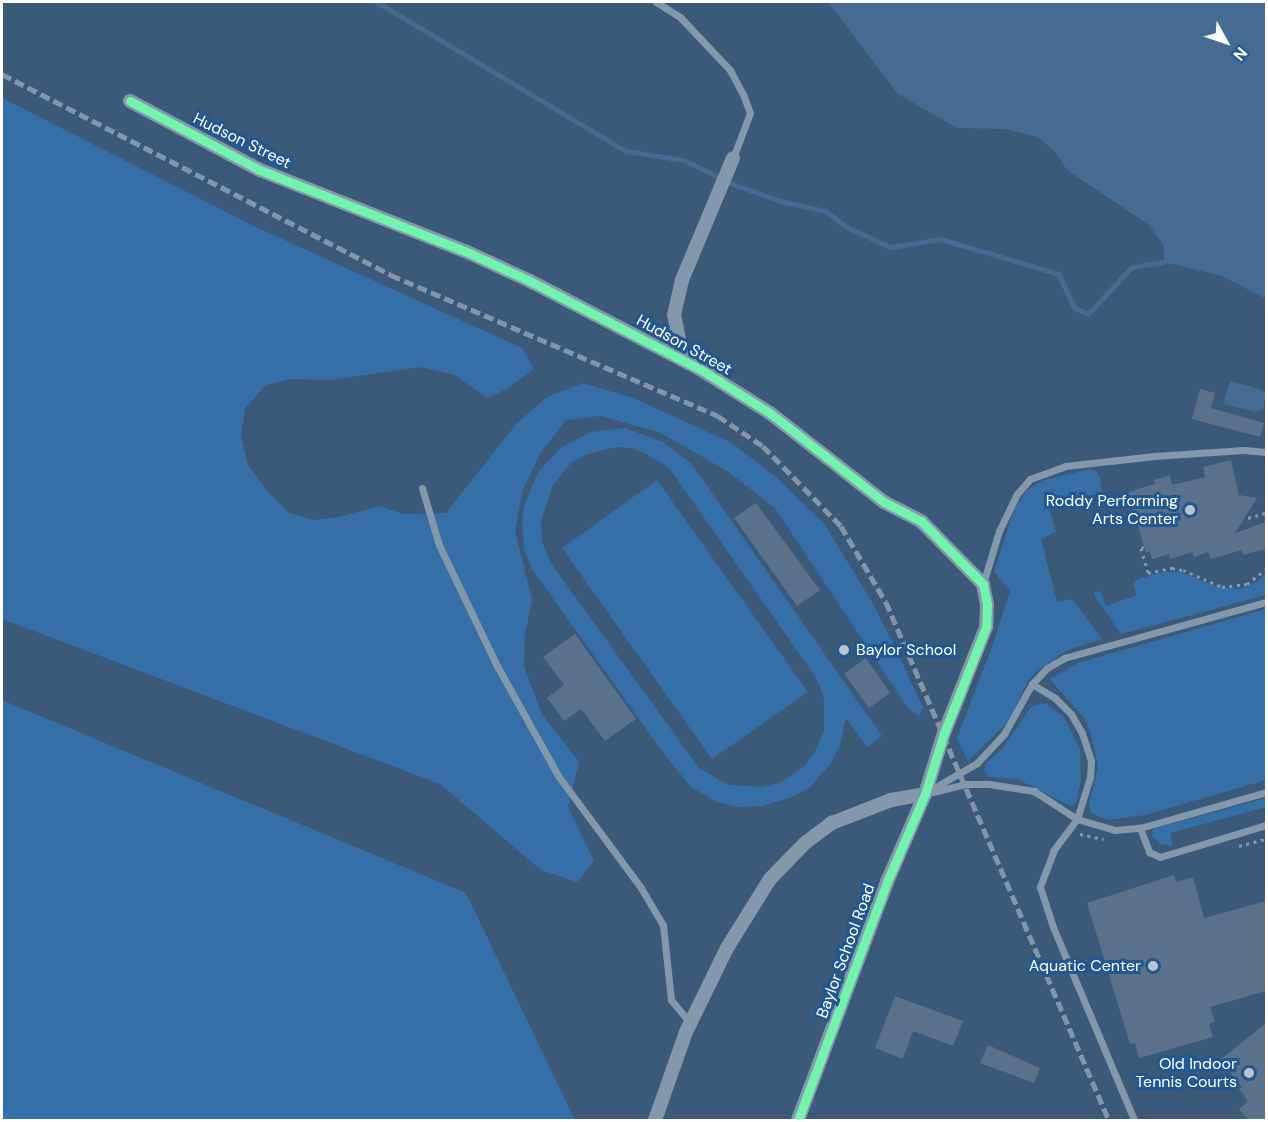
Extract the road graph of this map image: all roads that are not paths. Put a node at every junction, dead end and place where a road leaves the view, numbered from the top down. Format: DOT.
graph roads {
  1 [pos="656,2"];
  2 [pos="130,101"];
  3 [pos="733,158"];
  4 [pos="688,363"];
  5 [pos="1266,452"];
  6 [pos="422,488"];
  7 [pos="983,584"];
  8 [pos="1266,602"];
  9 [pos="1032,684"];
  10 [pos="1266,792"];
  11 [pos="925,794"];
  12 [pos="1077,819"];
  13 [pos="1266,825"];
  14 [pos="1140,828"];
  15 [pos="690,1023"];
  16 [pos="655,1120"];
  17 [pos="798,1120"];
  18 [pos="1134,1120"];
  1 -- 3 [label="lane"];
  2 -- 4 [label="street, Hudson Street"];
  3 -- 4 [label="street"];
  4 -- 7 [label="street, Hudson Street"];
  5 -- 7 [label="lane"];
  6 -- 15 [label="lane"];
  7 -- 11 [label="street"];
  8 -- 9 [label="lane"];
  9 -- 11 [label="lane"];
  9 -- 12 [label="lane"];
  10 -- 14 [label="lane"];
  11 -- 12 [label="lane"];
  11 -- 15 [label="street"];
  11 -- 17 [label="street, Baylor School Road"];
  12 -- 14 [label="lane"];
  12 -- 18 [label="lane"];
  13 -- 14 [label="lane"];
  15 -- 16 [label="street"];
}
